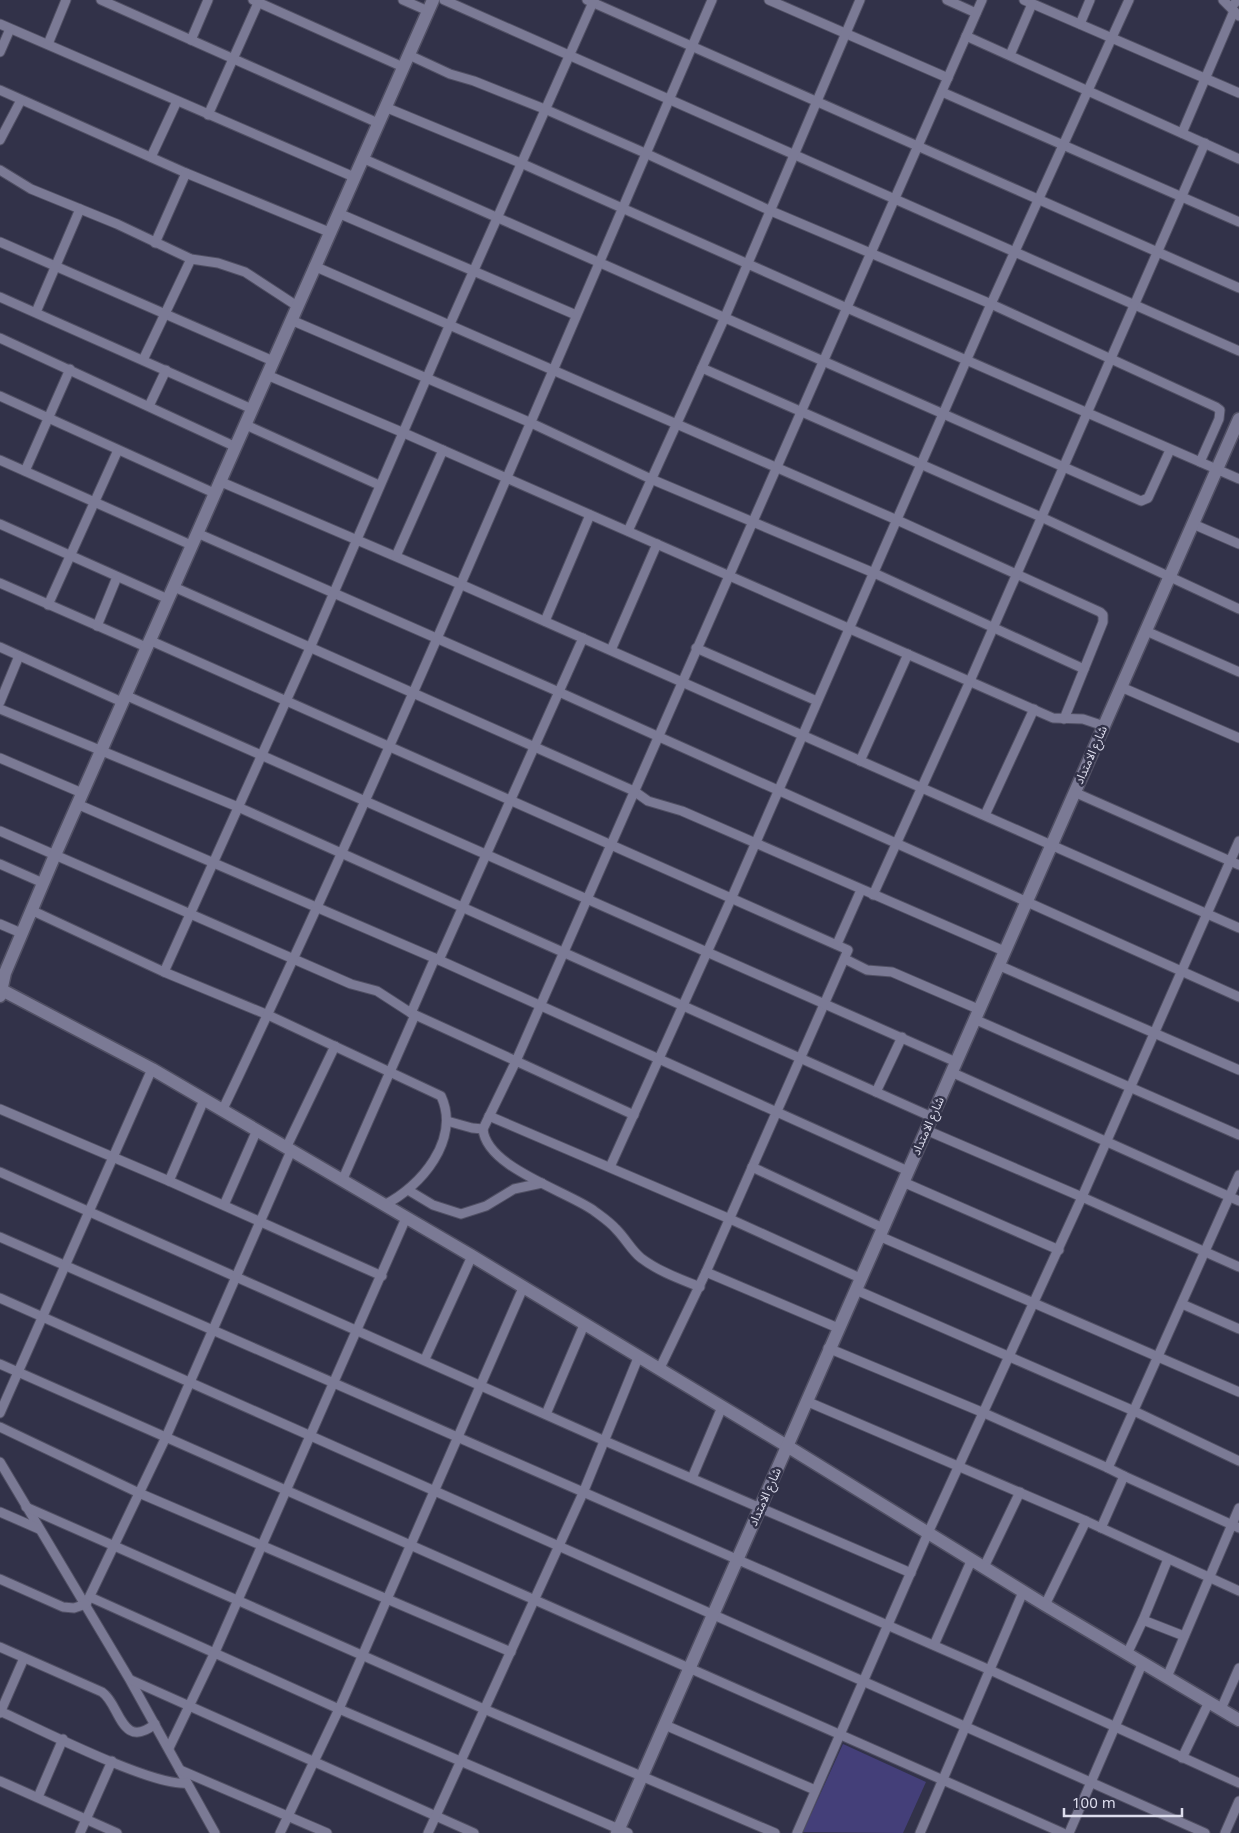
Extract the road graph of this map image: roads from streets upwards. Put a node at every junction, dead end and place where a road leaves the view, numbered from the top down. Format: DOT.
graph roads {
  1 [pos="66,0"];
  2 [pos="101,0"];
  3 [pos="208,0"];
  4 [pos="403,0"];
  5 [pos="444,0"];
  6 [pos="712,0"];
  7 [pos="769,0"];
  8 [pos="860,0"];
  9 [pos="947,0"];
  10 [pos="982,0"];
  11 [pos="1024,0"];
  12 [pos="1090,0"];
  13 [pos="1129,0"];
  14 [pos="1223,0"];
  15 [pos="1238,0"];
  16 [pos="255,1"];
  17 [pos="592,1"];
  18 [pos="1032,4"];
  19 [pos="430,6"];
  20 [pos="1235,11"];
  21 [pos="976,13"];
  22 [pos="0,24"];
  23 [pos="1080,24"];
  24 [pos="10,29"];
  25 [pos="847,33"];
  26 [pos="966,36"];
  27 [pos="1112,38"];
  28 [pos="191,40"];
  29 [pos="48,44"];
  30 [pos="692,47"];
  31 [pos="0,52"];
  32 [pos="409,55"];
  33 [pos="571,56"];
  34 [pos="1010,56"];
  35 [pos="234,59"];
  36 [pos="403,67"];
  37 [pos="948,78"];
  38 [pos="1206,79"];
  39 [pos="0,90"];
  40 [pos="1088,91"];
  41 [pos="942,92"];
  42 [pos="1239,93"];
  43 [pos="21,100"];
  44 [pos="669,100"];
  45 [pos="177,101"];
  46 [pos="818,103"];
  47 [pos="385,107"];
  48 [pos="547,110"];
  49 [pos="208,114"];
  50 [pos="378,123"];
  51 [pos="1182,133"];
  52 [pos="0,140"];
  53 [pos="1205,143"];
  54 [pos="918,146"];
  55 [pos="1063,146"];
  56 [pos="645,153"];
  57 [pos="794,155"];
  58 [pos="150,157"];
  59 [pos="362,158"];
  60 [pos="1239,159"];
  61 [pos="523,164"];
  62 [pos="0,170"];
  63 [pos="186,173"];
  64 [pos="354,177"];
  65 [pos="1181,198"];
  66 [pos="894,199"];
  67 [pos="1039,201"];
  68 [pos="622,207"];
  69 [pos="80,209"];
  70 [pos="771,211"];
  71 [pos="338,212"];
  72 [pos="498,218"];
  73 [pos="1239,222"];
  74 [pos="329,232"];
  75 [pos="0,242"];
  76 [pos="155,243"];
  77 [pos="1016,251"];
  78 [pos="1157,252"];
  79 [pos="871,254"];
  80 [pos="191,259"];
  81 [pos="599,262"];
  82 [pos="748,264"];
  83 [pos="56,266"];
  84 [pos="314,266"];
  85 [pos="474,271"];
  86 [pos="1239,288"];
  87 [pos="1,299"];
  88 [pos="991,304"];
  89 [pos="1134,305"];
  90 [pos="297,306"];
  91 [pos="847,308"];
  92 [pos="36,312"];
  93 [pos="166,315"];
  94 [pos="576,315"];
  95 [pos="725,318"];
  96 [pos="291,320"];
  97 [pos="450,324"];
  98 [pos="0,338"];
  99 [pos="1239,351"];
  100 [pos="1111,359"];
  101 [pos="143,360"];
  102 [pos="967,360"];
  103 [pos="823,361"];
  104 [pos="273,362"];
  105 [pos="553,368"];
  106 [pos="702,368"];
  107 [pos="70,369"];
  108 [pos="166,370"];
  109 [pos="267,375"];
  110 [pos="427,378"];
  111 [pos="0,396"];
  112 [pos="149,406"];
  113 [pos="252,409"];
  114 [pos="800,412"];
  115 [pos="1087,412"];
  116 [pos="944,413"];
  117 [pos="48,418"];
  118 [pos="1239,419"];
  119 [pos="529,422"];
  120 [pos="677,423"];
  121 [pos="246,425"];
  122 [pos="404,433"];
  123 [pos="236,447"];
  124 [pos="118,450"];
  125 [pos="443,450"];
  126 [pos="1170,450"];
  127 [pos="0,460"];
  128 [pos="1200,462"];
  129 [pos="922,465"];
  130 [pos="1064,466"];
  131 [pos="776,467"];
  132 [pos="1217,469"];
  133 [pos="24,471"];
  134 [pos="506,478"];
  135 [pos="652,479"];
  136 [pos="1239,479"];
  137 [pos="219,480"];
  138 [pos="380,485"];
  139 [pos="214,493"];
  140 [pos="94,502"];
  141 [pos="590,514"];
  142 [pos="1041,517"];
  143 [pos="897,520"];
  144 [pos="752,521"];
  145 [pos="0,524"];
  146 [pos="1193,524"];
  147 [pos="628,531"];
  148 [pos="197,533"];
  149 [pos="357,539"];
  150 [pos="657,544"];
  151 [pos="1239,544"];
  152 [pos="191,545"];
  153 [pos="70,556"];
  154 [pos="396,556"];
  155 [pos="874,573"];
  156 [pos="1016,573"];
  157 [pos="729,575"];
  158 [pos="117,577"];
  159 [pos="1170,578"];
  160 [pos="0,583"];
  161 [pos="460,584"];
  162 [pos="174,586"];
  163 [pos="334,594"];
  164 [pos="168,600"];
  165 [pos="48,605"];
  166 [pos="1239,609"];
  167 [pos="545,621"];
  168 [pos="97,626"];
  169 [pos="993,627"];
  170 [pos="849,628"];
  171 [pos="1146,631"];
  172 [pos="436,638"];
  173 [pos="583,638"];
  174 [pos="147,644"];
  175 [pos="0,647"];
  176 [pos="310,648"];
  177 [pos="696,648"];
  178 [pos="611,650"];
  179 [pos="908,654"];
  180 [pos="19,656"];
  181 [pos="1084,670"];
  182 [pos="1239,672"];
  183 [pos="970,681"];
  184 [pos="682,682"];
  185 [pos="1122,687"];
  186 [pos="559,692"];
  187 [pos="412,693"];
  188 [pos="124,699"];
  189 [pos="285,701"];
  190 [pos="817,701"];
  191 [pos="0,702"];
  192 [pos="0,709"];
  193 [pos="1034,709"];
  194 [pos="1064,719"];
  195 [pos="1104,726"];
  196 [pos="802,735"];
  197 [pos="658,736"];
  198 [pos="1239,738"];
  199 [pos="388,745"];
  200 [pos="535,746"];
  201 [pos="100,752"];
  202 [pos="261,755"];
  203 [pos="0,758"];
  204 [pos="860,760"];
  205 [pos="922,787"];
  206 [pos="634,790"];
  207 [pos="778,790"];
  208 [pos="1074,792"];
  209 [pos="80,798"];
  210 [pos="365,801"];
  211 [pos="512,801"];
  212 [pos="238,807"];
  213 [pos="985,816"];
  214 [pos="0,831"];
  215 [pos="1239,842"];
  216 [pos="755,843"];
  217 [pos="610,844"];
  218 [pos="896,844"];
  219 [pos="1051,845"];
  220 [pos="342,853"];
  221 [pos="487,854"];
  222 [pos="55,855"];
  223 [pos="212,862"];
  224 [pos="1235,863"];
  225 [pos="0,864"];
  226 [pos="43,883"];
  227 [pos="862,890"];
  228 [pos="873,894"];
  229 [pos="732,897"];
  230 [pos="586,898"];
  231 [pos="1025,902"];
  232 [pos="318,906"];
  233 [pos="463,908"];
  234 [pos="31,910"];
  235 [pos="189,914"];
  236 [pos="1208,914"];
  237 [pos="0,924"];
  238 [pos="1239,928"];
  239 [pos="21,933"];
  240 [pos="837,944"];
  241 [pos="1004,951"];
  242 [pos="707,952"];
  243 [pos="562,953"];
  244 [pos="437,959"];
  245 [pos="845,959"];
  246 [pos="294,960"];
  247 [pos="998,965"];
  248 [pos="164,972"];
  249 [pos="1183,972"];
  250 [pos="2,986"];
  251 [pos="1239,997"];
  252 [pos="824,1003"];
  253 [pos="540,1005"];
  254 [pos="682,1007"];
  255 [pos="413,1014"];
  256 [pos="976,1014"];
  257 [pos="268,1015"];
  258 [pos="1154,1034"];
  259 [pos="902,1037"];
  260 [pos="335,1046"];
  261 [pos="800,1058"];
  262 [pos="659,1059"];
  263 [pos="516,1060"];
  264 [pos="954,1067"];
  265 [pos="152,1069"];
  266 [pos="1239,1070"];
  267 [pos="390,1071"];
  268 [pos="1129,1087"];
  269 [pos="876,1092"];
  270 [pos="204,1100"];
  271 [pos="0,1109"];
  272 [pos="222,1111"];
  273 [pos="777,1112"];
  274 [pos="634,1115"];
  275 [pos="489,1116"];
  276 [pos="932,1118"];
  277 [pos="447,1121"];
  278 [pos="483,1129"];
  279 [pos="257,1130"];
  280 [pos="926,1130"];
  281 [pos="1239,1135"];
  282 [pos="1106,1142"];
  283 [pos="289,1150"];
  284 [pos="114,1157"];
  285 [pos="610,1167"];
  286 [pos="752,1167"];
  287 [pos="0,1172"];
  288 [pos="1239,1175"];
  289 [pos="906,1176"];
  290 [pos="169,1181"];
  291 [pos="342,1181"];
  292 [pos="542,1183"];
  293 [pos="408,1190"];
  294 [pos="1082,1197"];
  295 [pos="1229,1197"];
  296 [pos="1239,1201"];
  297 [pos="224,1205"];
  298 [pos="384,1205"];
  299 [pos="90,1212"];
  300 [pos="406,1218"];
  301 [pos="730,1219"];
  302 [pos="261,1222"];
  303 [pos="881,1232"];
  304 [pos="0,1237"];
  305 [pos="1059,1250"];
  306 [pos="1205,1253"];
  307 [pos="472,1256"];
  308 [pos="66,1265"];
  309 [pos="1239,1267"];
  310 [pos="706,1272"];
  311 [pos="237,1276"];
  312 [pos="382,1276"];
  313 [pos="858,1284"];
  314 [pos="700,1287"];
  315 [pos="523,1288"];
  316 [pos="0,1298"];
  317 [pos="1035,1303"];
  318 [pos="1182,1304"];
  319 [pos="43,1316"];
  320 [pos="584,1325"];
  321 [pos="838,1328"];
  322 [pos="213,1329"];
  323 [pos="358,1329"];
  324 [pos="1239,1329"];
  325 [pos="828,1348"];
  326 [pos="1159,1356"];
  327 [pos="1010,1357"];
  328 [pos="638,1358"];
  329 [pos="426,1359"];
  330 [pos="0,1364"];
  331 [pos="660,1370"];
  332 [pos="18,1372"];
  333 [pos="334,1382"];
  334 [pos="189,1383"];
  335 [pos="482,1386"];
  336 [pos="1239,1392"];
  337 [pos="806,1401"];
  338 [pos="722,1407"];
  339 [pos="1134,1411"];
  340 [pos="984,1413"];
  341 [pos="0,1414"];
  342 [pos="546,1414"];
  343 [pos="0,1427"];
  344 [pos="310,1436"];
  345 [pos="166,1437"];
  346 [pos="459,1438"];
  347 [pos="605,1441"];
  348 [pos="788,1446"];
  349 [pos="1239,1460"];
  350 [pos="0,1462"];
  351 [pos="959,1467"];
  352 [pos="1108,1468"];
  353 [pos="1124,1476"];
  354 [pos="692,1478"];
  355 [pos="287,1489"];
  356 [pos="436,1491"];
  357 [pos="139,1492"];
  358 [pos="1020,1492"];
  359 [pos="583,1493"];
  360 [pos="26,1507"];
  361 [pos="760,1507"];
  362 [pos="1239,1508"];
  363 [pos="0,1512"];
  364 [pos="1086,1521"];
  365 [pos="1235,1526"];
  366 [pos="1101,1528"];
  367 [pos="38,1529"];
  368 [pos="928,1533"];
  369 [pos="262,1545"];
  370 [pos="411,1545"];
  371 [pos="114,1546"];
  372 [pos="559,1546"];
  373 [pos="972,1559"];
  374 [pos="1168,1559"];
  375 [pos="737,1561"];
  376 [pos="984,1567"];
  377 [pos="911,1573"];
  378 [pos="1209,1578"];
  379 [pos="0,1579"];
  380 [pos="1239,1591"];
  381 [pos="1023,1592"];
  382 [pos="238,1599"];
  383 [pos="387,1599"];
  384 [pos="535,1599"];
  385 [pos="88,1600"];
  386 [pos="1045,1606"];
  387 [pos="712,1615"];
  388 [pos="1143,1620"];
  389 [pos="888,1626"];
  390 [pos="1184,1636"];
  391 [pos="934,1646"];
  392 [pos="0,1647"];
  393 [pos="215,1652"];
  394 [pos="510,1652"];
  395 [pos="363,1654"];
  396 [pos="1127,1654"];
  397 [pos="24,1658"];
  398 [pos="1143,1662"];
  399 [pos="1239,1668"];
  400 [pos="689,1669"];
  401 [pos="990,1670"];
  402 [pos="1167,1677"];
  403 [pos="130,1680"];
  404 [pos="864,1681"];
  405 [pos="1209,1702"];
  406 [pos="189,1707"];
  407 [pos="484,1709"];
  408 [pos="1221,1709"];
  409 [pos="340,1710"];
  410 [pos="0,1712"];
  411 [pos="1239,1720"];
  412 [pos="155,1724"];
  413 [pos="665,1725"];
  414 [pos="967,1726"];
  415 [pos="1114,1727"];
  416 [pos="840,1735"];
  417 [pos="63,1739"];
  418 [pos="169,1748"];
  419 [pos="1182,1758"];
  420 [pos="112,1761"];
  421 [pos="315,1762"];
  422 [pos="461,1762"];
  423 [pos="180,1770"];
  424 [pos="641,1777"];
  425 [pos="943,1780"];
  426 [pos="0,1781"];
  427 [pos="1093,1782"];
  428 [pos="187,1783"];
  429 [pos="1239,1783"];
  430 [pos="815,1790"];
  431 [pos="38,1797"];
  432 [pos="1239,1800"];
  433 [pos="288,1816"];
  434 [pos="436,1817"];
  435 [pos="86,1819"];
  436 [pos="621,1832"];
  437 [pos="80,1833"];
  438 [pos="117,1833"];
  439 [pos="215,1833"];
  440 [pos="280,1833"];
  441 [pos="327,1833"];
  442 [pos="428,1833"];
  443 [pos="474,1833"];
  444 [pos="775,1833"];
  445 [pos="797,1833"];
  446 [pos="920,1833"];
  447 [pos="1063,1833"];
  448 [pos="1069,1833"];
  449 [pos="1206,1833"];
  450 [pos="1225,1833"];
  1 -- 29 [label="street"];
  2 -- 28 [label="street"];
  3 -- 28 [label="street"];
  4 -- 19 [label="street"];
  5 -- 33 [label="street"];
  6 -- 30 [label="street"];
  7 -- 25 [label="street"];
  8 -- 25 [label="street"];
  9 -- 21 [label="street"];
  10 -- 21 [label="street"];
  11 -- 18 [label="street"];
  12 -- 23 [label="street"];
  13 -- 27 [label="street"];
  14 -- 20 [label="street"];
  15 -- 20 [label="street"];
  16 -- 35 [label="street"];
  16 -- 36 [label="street"];
  17 -- 30 [label="street"];
  17 -- 33 [label="street"];
  18 -- 23 [label="street"];
  18 -- 34 [label="street"];
  19 -- 32 [label="street"];
  20 -- 38 [label="street"];
  21 -- 26 [label="street"];
  22 -- 24 [label="street"];
  23 -- 27 [label="street"];
  24 -- 29 [label="street"];
  24 -- 31 [label="street"];
  25 -- 37 [label="street"];
  25 -- 46 [label="street"];
  26 -- 34 [label="street"];
  26 -- 37 [label="street"];
  27 -- 38 [label="street"];
  27 -- 40 [label="street"];
  28 -- 35 [label="street"];
  29 -- 45 [label="street"];
  30 -- 44 [label="street"];
  30 -- 46 [label="street"];
  32 -- 36 [label="street"];
  32 -- 48 [label="street"];
  33 -- 44 [label="street"];
  33 -- 48 [label="street"];
  34 -- 40 [label="street"];
  35 -- 49 [label="street"];
  35 -- 50 [label="street"];
  36 -- 47 [label="street"];
  37 -- 41 [label="street"];
  38 -- 42 [label="street"];
  38 -- 51 [label="street"];
  39 -- 43 [label="street"];
  40 -- 51 [label="street"];
  40 -- 55 [label="street"];
  41 -- 54 [label="street"];
  41 -- 55 [label="street"];
  43 -- 52 [label="street"];
  43 -- 58 [label="street"];
  44 -- 56 [label="street"];
  44 -- 57 [label="street"];
  45 -- 49 [label="street"];
  45 -- 58 [label="street"];
  46 -- 54 [label="street"];
  46 -- 57 [label="street"];
  47 -- 50 [label="street"];
  47 -- 61 [label="street"];
  48 -- 56 [label="street"];
  48 -- 61 [label="street"];
  49 -- 64 [label="street"];
  50 -- 59 [label="street"];
  51 -- 53 [label="street"];
  53 -- 60 [label="street"];
  53 -- 65 [label="street"];
  54 -- 66 [label="street"];
  54 -- 67 [label="street"];
  55 -- 65 [label="street"];
  55 -- 67 [label="street"];
  56 -- 68 [label="street"];
  56 -- 70 [label="street"];
  57 -- 66 [label="street"];
  57 -- 70 [label="street"];
  58 -- 63 [label="street"];
  59 -- 64 [label="street"];
  59 -- 72 [label="street"];
  61 -- 68 [label="street"];
  61 -- 72 [label="street"];
  62 -- 69 [label="street"];
  63 -- 74 [label="street"];
  63 -- 76 [label="street"];
  64 -- 71 [label="street"];
  65 -- 73 [label="street"];
  65 -- 78 [label="street"];
  66 -- 77 [label="street"];
  66 -- 79 [label="street"];
  67 -- 77 [label="street"];
  67 -- 78 [label="street"];
  68 -- 81 [label="street"];
  68 -- 82 [label="street"];
  69 -- 76 [label="street"];
  69 -- 83 [label="street"];
  70 -- 79 [label="street"];
  70 -- 82 [label="street"];
  71 -- 74 [label="street"];
  71 -- 85 [label="street"];
  72 -- 81 [label="street"];
  72 -- 85 [label="street"];
  74 -- 84 [label="street"];
  75 -- 83 [label="street"];
  76 -- 80 [label="street"];
  77 -- 88 [label="street"];
  77 -- 89 [label="street"];
  78 -- 86 [label="street"];
  78 -- 89 [label="street"];
  79 -- 88 [label="street"];
  79 -- 91 [label="street"];
  80 -- 90 [label="street"];
  80 -- 93 [label="street"];
  81 -- 94 [label="street"];
  81 -- 95 [label="street"];
  82 -- 91 [label="street"];
  82 -- 95 [label="street"];
  83 -- 92 [label="street"];
  83 -- 93 [label="street"];
  84 -- 90 [label="street"];
  84 -- 97 [label="street"];
  85 -- 94 [label="street"];
  85 -- 97 [label="street"];
  87 -- 92 [label="street"];
  88 -- 100 [label="street"];
  88 -- 102 [label="street"];
  89 -- 99 [label="street"];
  89 -- 100 [label="street"];
  90 -- 96 [label="street"];
  91 -- 102 [label="street"];
  91 -- 103 [label="street"];
  92 -- 101 [label="street"];
  93 -- 101 [label="street"];
  93 -- 104 [label="street"];
  94 -- 105 [label="street"];
  95 -- 103 [label="street"];
  95 -- 106 [label="street"];
  96 -- 104 [label="street"];
  96 -- 110 [label="street"];
  97 -- 105 [label="street"];
  97 -- 110 [label="street"];
  98 -- 107 [label="street"];
  100 -- 115 [label="street"];
  100 -- 128 [label="street"];
  101 -- 108 [label="street"];
  102 -- 115 [label="street"];
  102 -- 116 [label="street"];
  103 -- 114 [label="street"];
  103 -- 116 [label="street"];
  104 -- 109 [label="street"];
  105 -- 119 [label="street"];
  105 -- 120 [label="street"];
  106 -- 114 [label="street"];
  106 -- 120 [label="street"];
  107 -- 112 [label="street"];
  107 -- 117 [label="street"];
  108 -- 112 [label="street"];
  108 -- 113 [label="street"];
  109 -- 113 [label="street"];
  109 -- 122 [label="street"];
  110 -- 119 [label="street"];
  110 -- 122 [label="street"];
  111 -- 117 [label="street"];
  112 -- 123 [label="street"];
  113 -- 121 [label="street"];
  114 -- 129 [label="street"];
  114 -- 131 [label="street"];
  115 -- 126 [label="street"];
  115 -- 130 [label="street"];
  116 -- 129 [label="street"];
  116 -- 130 [label="street"];
  117 -- 124 [label="street"];
  117 -- 133 [label="street"];
  118 -- 132 [label="street, شارع الامتداد"];
  119 -- 134 [label="street"];
  119 -- 135 [label="street"];
  120 -- 131 [label="street"];
  120 -- 135 [label="street"];
  121 -- 123 [label="street"];
  121 -- 138 [label="street"];
  122 -- 125 [label="street"];
  122 -- 138 [label="street"];
  123 -- 137 [label="street"];
  124 -- 139 [label="street"];
  124 -- 140 [label="street"];
  125 -- 134 [label="street"];
  125 -- 154 [label="street"];
  126 -- 128 [label="street"];
  126 -- 130 [label="street"];
  127 -- 133 [label="street"];
  128 -- 132 [label="street"];
  129 -- 142 [label="street"];
  129 -- 143 [label="street"];
  130 -- 142 [label="street"];
  131 -- 143 [label="street"];
  131 -- 144 [label="street"];
  132 -- 136 [label="street"];
  132 -- 146 [label="street, شارع الامتداد"];
  133 -- 140 [label="street"];
  134 -- 141 [label="street"];
  134 -- 161 [label="street"];
  135 -- 144 [label="street"];
  135 -- 147 [label="street"];
  137 -- 139 [label="street"];
  137 -- 149 [label="street"];
  138 -- 149 [label="street"];
  139 -- 148 [label="street"];
  140 -- 152 [label="street"];
  140 -- 153 [label="street"];
  141 -- 147 [label="street"];
  141 -- 167 [label="street"];
  142 -- 156 [label="street"];
  142 -- 159 [label="street"];
  143 -- 155 [label="street"];
  143 -- 156 [label="street"];
  144 -- 155 [label="street"];
  144 -- 157 [label="street"];
  145 -- 153 [label="street"];
  146 -- 151 [label="street"];
  146 -- 159 [label="street, شارع الامتداد"];
  147 -- 150 [label="street"];
  148 -- 152 [label="street"];
  148 -- 163 [label="street"];
  149 -- 154 [label="street"];
  149 -- 163 [label="street"];
  150 -- 157 [label="street"];
  150 -- 178 [label="street"];
  152 -- 162 [label="street"];
  153 -- 158 [label="street"];
  153 -- 165 [label="street"];
  154 -- 161 [label="street"];
  155 -- 169 [label="street"];
  155 -- 170 [label="street"];
  156 -- 169 [label="street"];
  156 -- 181 [label="street"];
  157 -- 170 [label="street"];
  157 -- 177 [label="street"];
  158 -- 164 [label="street"];
  158 -- 168 [label="street"];
  159 -- 166 [label="street"];
  159 -- 171 [label="street, شارع الامتداد"];
  160 -- 165 [label="street"];
  161 -- 167 [label="street"];
  161 -- 172 [label="street"];
  162 -- 164 [label="street"];
  162 -- 176 [label="street"];
  163 -- 172 [label="street"];
  163 -- 176 [label="street"];
  164 -- 174 [label="street"];
  165 -- 168 [label="street"];
  167 -- 173 [label="street"];
  168 -- 174 [label="street"];
  169 -- 181 [label="street"];
  169 -- 183 [label="street"];
  170 -- 179 [label="street"];
  170 -- 190 [label="street"];
  171 -- 182 [label="street"];
  171 -- 185 [label="street, شارع الامتداد"];
  172 -- 186 [label="street"];
  172 -- 187 [label="street"];
  173 -- 178 [label="street"];
  173 -- 186 [label="street"];
  174 -- 188 [label="street"];
  174 -- 189 [label="street"];
  175 -- 180 [label="street"];
  176 -- 187 [label="street"];
  176 -- 189 [label="street"];
  177 -- 184 [label="street"];
  177 -- 190 [label="street"];
  178 -- 184 [label="street"];
  179 -- 183 [label="street"];
  179 -- 204 [label="street"];
  180 -- 188 [label="street"];
  180 -- 191 [label="street"];
  181 -- 194 [label="street"];
  183 -- 193 [label="street"];
  183 -- 205 [label="street"];
  184 -- 196 [label="street"];
  184 -- 197 [label="street"];
  185 -- 195 [label="street, شارع الامتداد"];
  185 -- 198 [label="street"];
  186 -- 197 [label="street"];
  186 -- 200 [label="street"];
  187 -- 199 [label="street"];
  187 -- 200 [label="street"];
  188 -- 201 [label="street"];
  188 -- 202 [label="street"];
  189 -- 199 [label="street"];
  189 -- 202 [label="street"];
  190 -- 196 [label="street"];
  192 -- 201 [label="street"];
  193 -- 194 [label="street"];
  193 -- 213 [label="street"];
  194 -- 195 [label="street"];
  195 -- 208 [label="street, شارع الامتداد"];
  196 -- 204 [label="street"];
  196 -- 207 [label="street"];
  197 -- 206 [label="street"];
  197 -- 207 [label="street"];
  199 -- 210 [label="street"];
  199 -- 211 [label="street"];
  200 -- 206 [label="street"];
  200 -- 211 [label="street"];
  201 -- 209 [label="street"];
  201 -- 212 [label="street"];
  202 -- 210 [label="street"];
  202 -- 212 [label="street"];
  203 -- 209 [label="street"];
  204 -- 205 [label="street"];
  205 -- 213 [label="street"];
  205 -- 218 [label="street"];
  206 -- 216 [label="street"];
  206 -- 217 [label="street"];
  207 -- 216 [label="street"];
  207 -- 218 [label="street"];
  208 -- 219 [label="street, شارع الامتداد"];
  208 -- 224 [label="street"];
  209 -- 222 [label="street"];
  209 -- 223 [label="street"];
  210 -- 220 [label="street"];
  210 -- 221 [label="street"];
  211 -- 217 [label="street"];
  211 -- 221 [label="street"];
  212 -- 220 [label="street"];
  212 -- 223 [label="street"];
  213 -- 219 [label="street"];
  214 -- 222 [label="street"];
  215 -- 224 [label="street"];
  216 -- 227 [label="street"];
  216 -- 229 [label="street"];
  217 -- 229 [label="street"];
  217 -- 230 [label="street"];
  218 -- 228 [label="street"];
  218 -- 231 [label="street"];
  219 -- 231 [label="street, شارع الامتداد"];
  219 -- 236 [label="street"];
  220 -- 232 [label="street"];
  220 -- 233 [label="street"];
  221 -- 230 [label="street"];
  221 -- 233 [label="street"];
  222 -- 226 [label="street"];
  222 -- 235 [label="street"];
  223 -- 232 [label="street"];
  223 -- 235 [label="street"];
  224 -- 236 [label="street"];
  225 -- 226 [label="street"];
  226 -- 234 [label="street"];
  227 -- 228 [label="street"];
  227 -- 240 [label="street"];
  228 -- 241 [label="street"];
  229 -- 240 [label="street"];
  229 -- 242 [label="street"];
  230 -- 242 [label="street"];
  230 -- 243 [label="street"];
  231 -- 241 [label="street, شارع الامتداد"];
  231 -- 249 [label="street"];
  232 -- 244 [label="street"];
  232 -- 246 [label="street"];
  233 -- 243 [label="street"];
  233 -- 244 [label="street"];
  234 -- 239 [label="street"];
  234 -- 248 [label="street"];
  235 -- 246 [label="street"];
  235 -- 248 [label="street"];
  236 -- 238 [label="street"];
  236 -- 249 [label="street"];
  237 -- 239 [label="street"];
  239 -- 250 [label="street"];
  240 -- 245 [label="street"];
  241 -- 247 [label="street, شارع الامتداد"];
  242 -- 252 [label="street"];
  242 -- 254 [label="street"];
  243 -- 253 [label="street"];
  243 -- 254 [label="street"];
  244 -- 253 [label="street"];
  244 -- 255 [label="street"];
  245 -- 252 [label="street"];
  245 -- 256 [label="street"];
  246 -- 255 [label="street"];
  246 -- 257 [label="street"];
  247 -- 256 [label="street, شارع الامتداد"];
  247 -- 258 [label="street"];
  248 -- 257 [label="street"];
  249 -- 251 [label="street"];
  249 -- 258 [label="street"];
  250 -- 265 [label="street"];
  252 -- 259 [label="street"];
  252 -- 261 [label="street"];
  253 -- 262 [label="street"];
  253 -- 263 [label="street"];
  254 -- 261 [label="street"];
  254 -- 262 [label="street"];
  255 -- 263 [label="street"];
  255 -- 267 [label="street"];
  256 -- 264 [label="street, شارع الامتداد"];
  256 -- 268 [label="street"];
  257 -- 260 [label="street"];
  257 -- 272 [label="street"];
  258 -- 266 [label="street"];
  258 -- 268 [label="street"];
  259 -- 264 [label="street"];
  259 -- 269 [label="street"];
  260 -- 267 [label="street"];
  260 -- 283 [label="street"];
  261 -- 269 [label="street"];
  261 -- 273 [label="street"];
  262 -- 273 [label="street"];
  262 -- 274 [label="street"];
  263 -- 274 [label="street"];
  263 -- 275 [label="street"];
  264 -- 276 [label="street, شارع الامتداد"];
  264 -- 282 [label="street"];
  265 -- 270 [label="street"];
  265 -- 284 [label="street"];
  267 -- 277 [label="street"];
  267 -- 291 [label="street"];
  268 -- 281 [label="street"];
  268 -- 282 [label="street"];
  269 -- 276 [label="street"];
  270 -- 272 [label="street"];
  270 -- 290 [label="street"];
  271 -- 284 [label="street"];
  272 -- 279 [label="street"];
  273 -- 286 [label="street"];
  273 -- 289 [label="street"];
  274 -- 285 [label="street"];
  275 -- 278 [label="street"];
  275 -- 285 [label="street"];
  276 -- 280 [label="street, شارع الامتداد"];
  277 -- 278 [label="street"];
  277 -- 293 [label="street"];
  278 -- 292 [label="street"];
  279 -- 283 [label="street"];
  279 -- 297 [label="street"];
  280 -- 289 [label="street, شارع الامتداد"];
  280 -- 294 [label="street"];
  282 -- 294 [label="street"];
  282 -- 295 [label="street"];
  283 -- 291 [label="street"];
  283 -- 302 [label="street"];
  284 -- 290 [label="street"];
  284 -- 299 [label="street"];
  285 -- 301 [label="street"];
  286 -- 301 [label="street"];
  286 -- 303 [label="street"];
  287 -- 299 [label="street"];
  288 -- 295 [label="street"];
  289 -- 303 [label="street, شارع الامتداد"];
  289 -- 305 [label="street"];
  290 -- 297 [label="street"];
  291 -- 298 [label="street"];
  292 -- 293 [label="street"];
  292 -- 314 [label="street"];
  293 -- 298 [label="street"];
  294 -- 305 [label="street"];
  294 -- 306 [label="street"];
  295 -- 296 [label="street"];
  295 -- 306 [label="street"];
  297 -- 302 [label="street"];
  298 -- 300 [label="street"];
  299 -- 308 [label="street"];
  299 -- 311 [label="street"];
  300 -- 307 [label="street"];
  300 -- 312 [label="street"];
  301 -- 310 [label="street"];
  301 -- 313 [label="street"];
  302 -- 311 [label="street"];
  302 -- 312 [label="street"];
  303 -- 313 [label="street, شارع الامتداد"];
  303 -- 317 [label="street"];
  304 -- 308 [label="street"];
  305 -- 317 [label="street"];
  306 -- 309 [label="street"];
  306 -- 318 [label="street"];
  307 -- 315 [label="street"];
  307 -- 329 [label="street"];
  308 -- 319 [label="street"];
  308 -- 322 [label="street"];
  310 -- 314 [label="street"];
  310 -- 321 [label="street"];
  311 -- 322 [label="street"];
  311 -- 323 [label="street"];
  312 -- 323 [label="street"];
  313 -- 321 [label="street, شارع الامتداد"];
  313 -- 327 [label="street"];
  314 -- 331 [label="street"];
  315 -- 320 [label="street"];
  315 -- 335 [label="street"];
  316 -- 319 [label="street"];
  317 -- 326 [label="street"];
  317 -- 327 [label="street"];
  318 -- 324 [label="street"];
  318 -- 326 [label="street"];
  319 -- 332 [label="street"];
  319 -- 334 [label="street"];
  320 -- 328 [label="street"];
  320 -- 342 [label="street"];
  321 -- 325 [label="street, شارع الامتداد"];
  322 -- 333 [label="street"];
  322 -- 334 [label="street"];
  323 -- 329 [label="street"];
  323 -- 333 [label="street"];
  325 -- 337 [label="street, شارع الامتداد"];
  325 -- 340 [label="street"];
  326 -- 336 [label="street"];
  326 -- 339 [label="street"];
  327 -- 339 [label="street"];
  327 -- 340 [label="street"];
  328 -- 331 [label="street"];
  328 -- 347 [label="street"];
  329 -- 335 [label="street"];
  330 -- 332 [label="street"];
  331 -- 338 [label="street"];
  332 -- 341 [label="street"];
  332 -- 345 [label="street"];
  333 -- 344 [label="street"];
  333 -- 346 [label="street"];
  334 -- 344 [label="street"];
  334 -- 345 [label="street"];
  335 -- 342 [label="street"];
  335 -- 346 [label="street"];
  337 -- 348 [label="street, شارع الامتداد"];
  337 -- 351 [label="street"];
  338 -- 348 [label="street"];
  338 -- 354 [label="street"];
  339 -- 349 [label="street"];
  339 -- 352 [label="street"];
  340 -- 351 [label="street"];
  340 -- 352 [label="street"];
  342 -- 347 [label="street"];
  343 -- 357 [label="street"];
  344 -- 355 [label="street"];
  344 -- 356 [label="street"];
  345 -- 355 [label="street"];
  345 -- 357 [label="street"];
  346 -- 356 [label="street"];
  346 -- 359 [label="street"];
  347 -- 354 [label="street"];
  347 -- 359 [label="street"];
  348 -- 361 [label="street, شارع الامتداد"];
  348 -- 368 [label="street"];
  350 -- 360 [label="street"];
  351 -- 358 [label="street"];
  351 -- 368 [label="street"];
  352 -- 353 [label="street"];
  353 -- 365 [label="street"];
  353 -- 366 [label="street"];
  354 -- 361 [label="street"];
  355 -- 369 [label="street"];
  355 -- 370 [label="street"];
  356 -- 370 [label="street"];
  356 -- 372 [label="street"];
  357 -- 369 [label="street"];
  357 -- 371 [label="street"];
  358 -- 364 [label="street"];
  358 -- 376 [label="street"];
  359 -- 372 [label="street"];
  359 -- 375 [label="street"];
  360 -- 367 [label="street"];
  360 -- 371 [label="street"];
  361 -- 375 [label="street, شارع الامتداد"];
  361 -- 377 [label="street"];
  362 -- 365 [label="street"];
  363 -- 367 [label="street"];
  364 -- 366 [label="street"];
  364 -- 386 [label="street"];
  365 -- 378 [label="street"];
  366 -- 374 [label="street"];
  367 -- 385 [label="street"];
  368 -- 373 [label="street"];
  368 -- 377 [label="street"];
  369 -- 382 [label="street"];
  369 -- 383 [label="street"];
  370 -- 383 [label="street"];
  370 -- 384 [label="street"];
  371 -- 382 [label="street"];
  371 -- 385 [label="street"];
  372 -- 384 [label="street"];
  372 -- 387 [label="street"];
  373 -- 376 [label="street"];
  373 -- 391 [label="street"];
  374 -- 378 [label="street"];
  374 -- 388 [label="street"];
  375 -- 387 [label="street, شارع الامتداد"];
  375 -- 389 [label="street"];
  376 -- 381 [label="street"];
  377 -- 389 [label="street"];
  378 -- 380 [label="street"];
  378 -- 390 [label="street"];
  379 -- 385 [label="street"];
  381 -- 386 [label="street"];
  381 -- 401 [label="street"];
  382 -- 393 [label="street"];
  382 -- 395 [label="street"];
  383 -- 394 [label="street"];
  383 -- 395 [label="street"];
  384 -- 394 [label="street"];
  384 -- 400 [label="street"];
  385 -- 393 [label="street"];
  385 -- 403 [label="street"];
  386 -- 396 [label="street"];
  387 -- 400 [label="street, شارع الامتداد"];
  387 -- 404 [label="street"];
  388 -- 390 [label="street"];
  388 -- 396 [label="street"];
  389 -- 391 [label="street"];
  389 -- 404 [label="street"];
  390 -- 402 [label="street"];
  391 -- 401 [label="street"];
  392 -- 397 [label="street"];
  393 -- 406 [label="street"];
  393 -- 409 [label="street"];
  394 -- 407 [label="street"];
  395 -- 407 [label="street"];
  395 -- 409 [label="street"];
  396 -- 398 [label="street"];
  397 -- 410 [label="street"];
  397 -- 412 [label="street"];
  398 -- 402 [label="street"];
  398 -- 415 [label="street"];
  399 -- 408 [label="street"];
  400 -- 413 [label="street, شارع الامتداد"];
  400 -- 416 [label="street"];
  401 -- 414 [label="street"];
  401 -- 415 [label="street"];
  402 -- 405 [label="street"];
  403 -- 406 [label="street"];
  403 -- 412 [label="street"];
  404 -- 414 [label="street"];
  404 -- 416 [label="street"];
  405 -- 408 [label="street"];
  405 -- 419 [label="street"];
  406 -- 418 [label="street"];
  406 -- 421 [label="street"];
  407 -- 422 [label="street"];
  407 -- 424 [label="street"];
  408 -- 411 [label="street"];
  409 -- 421 [label="street"];
  409 -- 422 [label="street"];
  410 -- 417 [label="street"];
  412 -- 418 [label="street"];
  413 -- 424 [label="street, شارع الامتداد"];
  413 -- 430 [label="street"];
  414 -- 425 [label="street"];
  414 -- 427 [label="street"];
  415 -- 419 [label="street"];
  415 -- 427 [label="street"];
  416 -- 425 [label="street"];
  416 -- 430 [label="street"];
  417 -- 420 [label="street"];
  417 -- 431 [label="street"];
  418 -- 423 [label="street"];
  419 -- 429 [label="street"];
  420 -- 428 [label="street"];
  420 -- 435 [label="street"];
  421 -- 433 [label="street"];
  421 -- 434 [label="street"];
  422 -- 434 [label="street"];
  422 -- 436 [label="street"];
  423 -- 428 [label="street"];
  423 -- 433 [label="street"];
  424 -- 436 [label="street, شارع الامتداد"];
  424 -- 444 [label="street"];
  425 -- 446 [label="street"];
  425 -- 447 [label="street"];
  426 -- 431 [label="street"];
  427 -- 448 [label="street"];
  427 -- 449 [label="street"];
  428 -- 439 [label="street"];
  430 -- 445 [label="street"];
  431 -- 435 [label="street"];
  432 -- 450 [label="street"];
  433 -- 440 [label="street"];
  433 -- 441 [label="street"];
  434 -- 442 [label="street"];
  434 -- 443 [label="street"];
  435 -- 437 [label="street"];
  435 -- 438 [label="street"];
}
